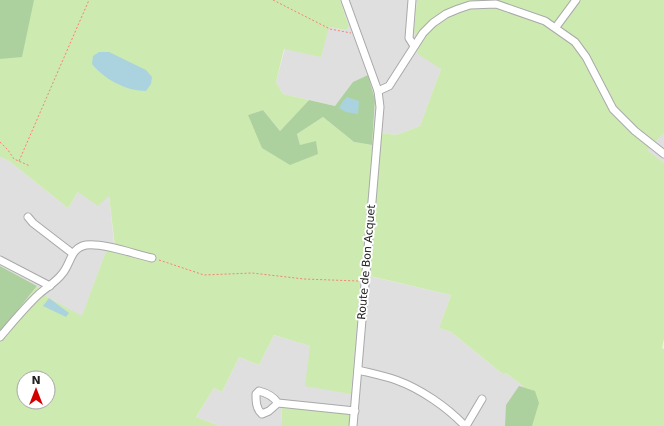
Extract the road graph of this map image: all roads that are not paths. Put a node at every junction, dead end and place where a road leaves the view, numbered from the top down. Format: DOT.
graph roads {
  1 [pos="345,0"];
  2 [pos="412,0"];
  3 [pos="576,0"];
  4 [pos="556,27"];
  5 [pos="414,46"];
  6 [pos="379,94"];
  7 [pos="664,154"];
  8 [pos="28,217"];
  9 [pos="72,253"];
  10 [pos="152,258"];
  11 [pos="0,260"];
  12 [pos="50,286"];
  13 [pos="0,337"];
  14 [pos="358,370"];
  15 [pos="482,399"];
  16 [pos="278,403"];
  17 [pos="355,410"];
  18 [pos="353,426"];
  19 [pos="466,426"];
  1 -- 6 [label="street"];
  2 -- 5 [label="street"];
  3 -- 4 [label="street"];
  4 -- 5 [label="street"];
  4 -- 7 [label="street"];
  5 -- 6 [label="street"];
  6 -- 14 [label="street, Route de Bon Acquet"];
  8 -- 9 [label="street"];
  9 -- 10 [label="street"];
  9 -- 12 [label="street"];
  11 -- 12 [label="street"];
  12 -- 13 [label="street"];
  14 -- 17 [label="street, Route de Bon Acquet"];
  14 -- 19 [label="street"];
  15 -- 19 [label="street"];
  16 -- 17 [label="street"];
  17 -- 18 [label="street, Route de Bon Acquet"];
}
